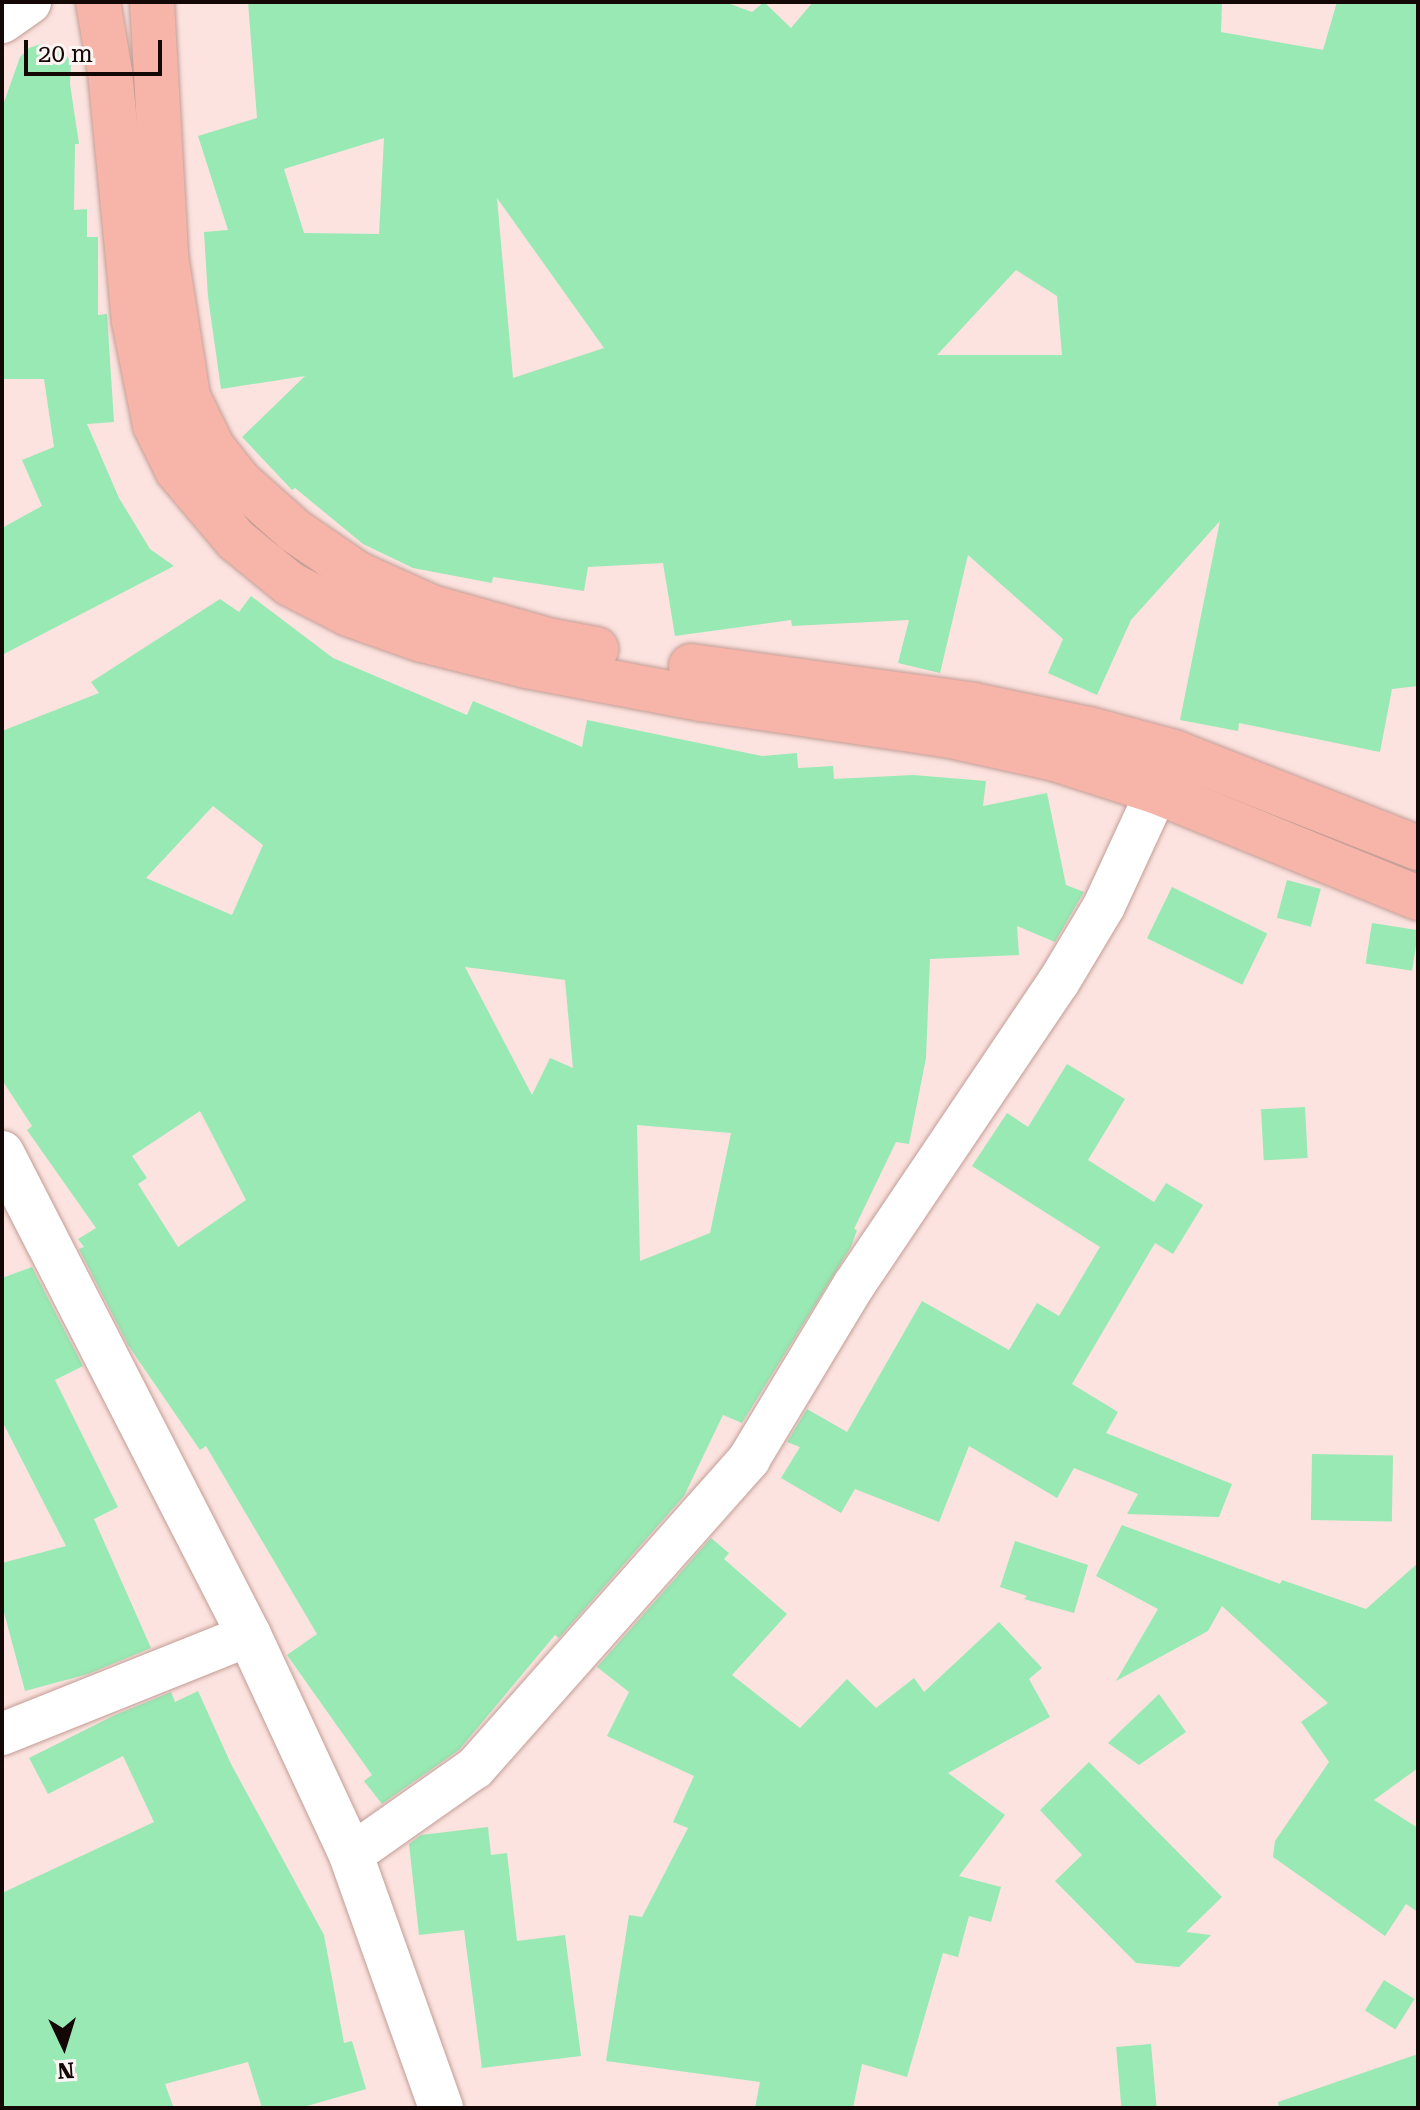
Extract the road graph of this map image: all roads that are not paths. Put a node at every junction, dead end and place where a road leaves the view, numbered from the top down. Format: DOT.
graph roads {
  1 [pos="29,2"];
  2 [pos="152,2"];
  3 [pos="96,4"];
  4 [pos="2,21"];
  5 [pos="1174,752"];
  6 [pos="1157,792"];
  7 [pos="1418,848"];
  8 [pos="1418,898"];
  9 [pos="2,1153"];
  10 [pos="249,1635"];
  11 [pos="2,1734"];
  12 [pos="351,1855"];
  13 [pos="441,2108"];
  1 -- 4 [label="street"];
  2 -- 5 [label="main road"];
  3 -- 6 [label="main road"];
  5 -- 6 [label="street"];
  5 -- 7 [label="main road"];
  6 -- 8 [label="main road"];
  6 -- 12 [label="street"];
  9 -- 10 [label="street"];
  10 -- 11 [label="street"];
  10 -- 12 [label="street"];
  12 -- 13 [label="street"];
}
